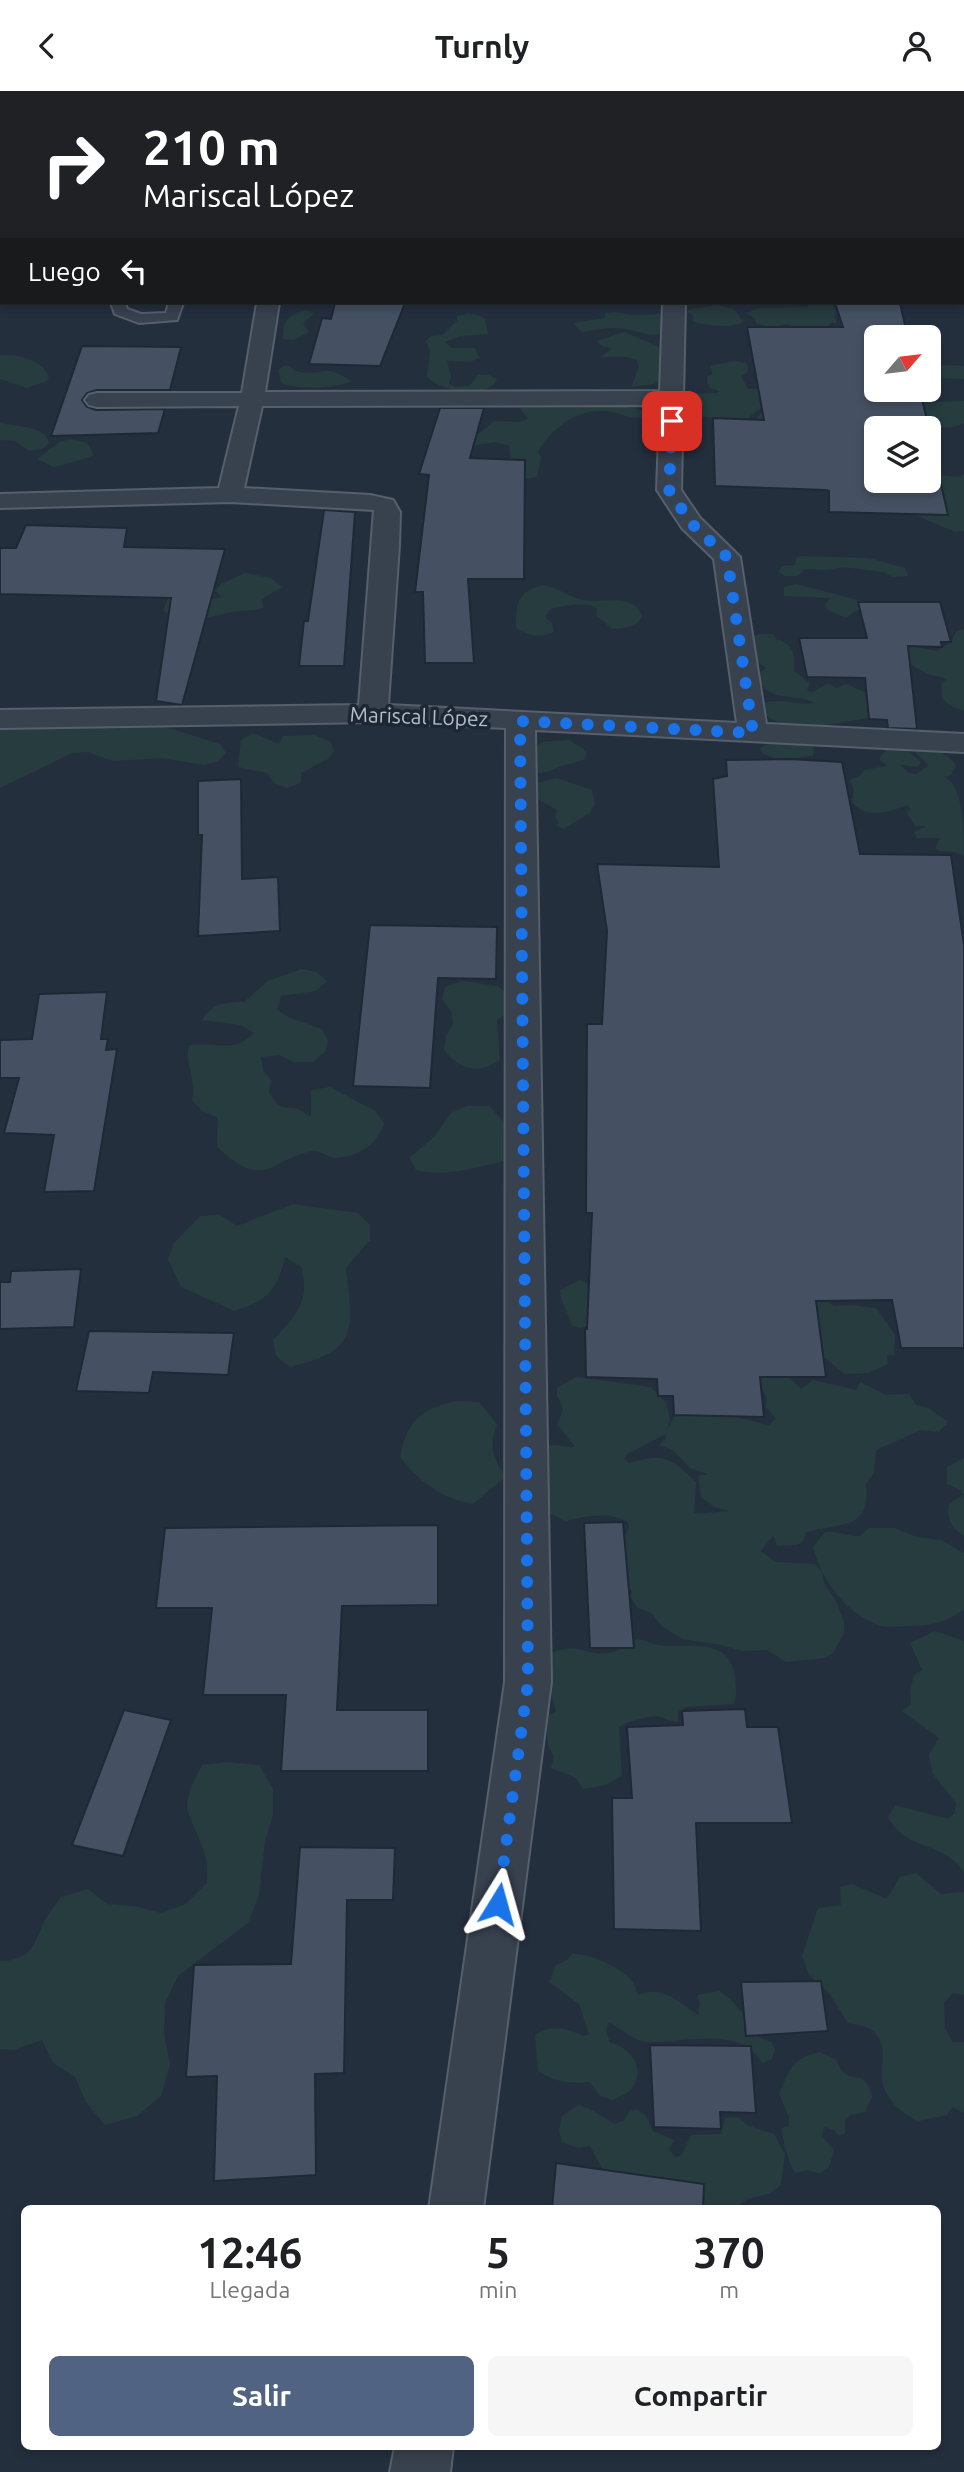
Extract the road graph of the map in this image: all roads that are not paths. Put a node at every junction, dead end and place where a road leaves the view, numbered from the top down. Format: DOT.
graph roads {
  1 [pos="118,305"];
  2 [pos="175,305"];
  3 [pos="268,305"];
  4 [pos="674,305"];
  5 [pos="673,398"];
  6 [pos="97,400"];
  7 [pos="252,401"];
  8 [pos="230,495"];
  9 [pos="0,501"];
  10 [pos="373,713"];
  11 [pos="0,719"];
  12 [pos="520,721"];
  13 [pos="753,733"];
  14 [pos="964,743"];
  15 [pos="457,2205"];
  16 [pos="424,2450"];
  17 [pos="420,2472"];
  1 -- 2 [label="lane"];
  3 -- 7 [label="street"];
  4 -- 5 [label="street"];
  5 -- 7 [label="street"];
  5 -- 13 [label="street"];
  6 -- 7 [label="street"];
  7 -- 8 [label="street"];
  8 -- 9 [label="street"];
  8 -- 10 [label="street"];
  10 -- 11 [label="street, Mariscal López"];
  10 -- 12 [label="street, Mariscal López"];
  12 -- 13 [label="street, Mariscal López"];
  12 -- 15 [label="street"];
  13 -- 14 [label="street, Mariscal López"];
  16 -- 17 [label="street"];
}
